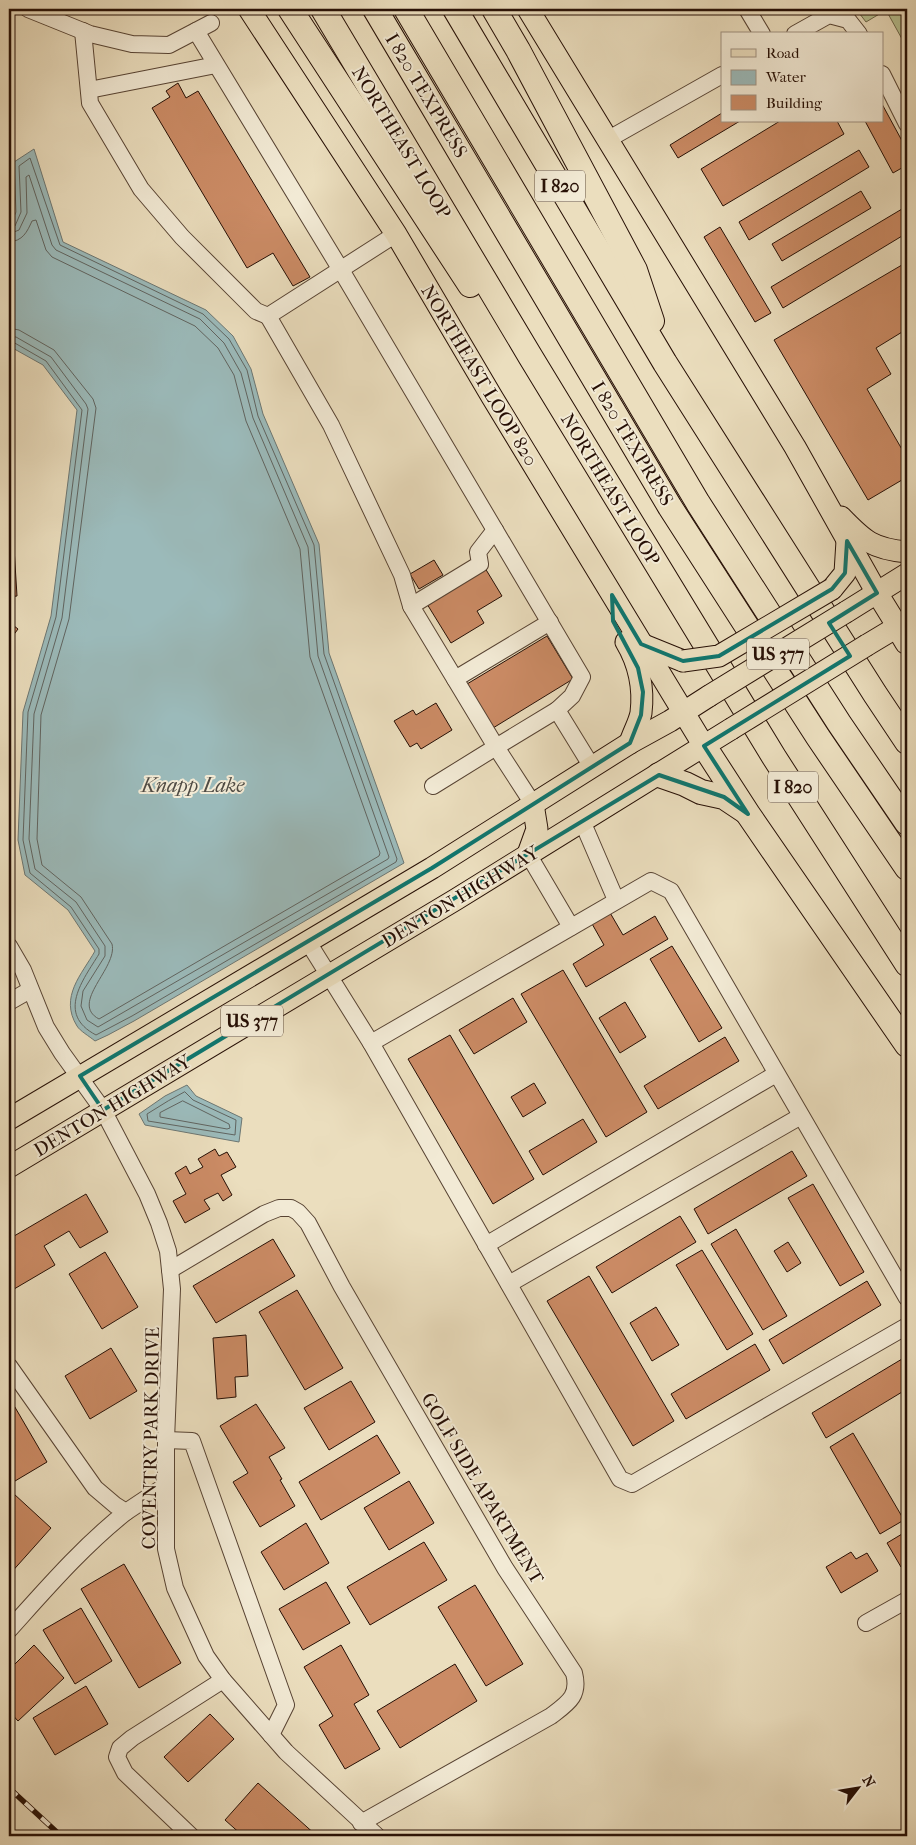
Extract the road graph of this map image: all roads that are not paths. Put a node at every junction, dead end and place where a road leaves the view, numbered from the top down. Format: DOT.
graph roads {
  1 [pos="28,9"];
  2 [pos="249,9"];
  3 [pos="290,9"];
  4 [pos="323,9"];
  5 [pos="375,9"];
  6 [pos="406,9"];
  7 [pos="455,9"];
  8 [pos="494,9"];
  9 [pos="528,9"];
  10 [pos="747,9"];
  11 [pos="828,12"];
  12 [pos="83,31"];
  13 [pos="761,32"];
  14 [pos="798,32"];
  15 [pos="857,32"];
  16 [pos="216,65"];
  17 [pos="721,76"];
  18 [pos="884,78"];
  19 [pos="89,90"];
  20 [pos="907,124"];
  21 [pos="607,140"];
  22 [pos="396,234"];
  23 [pos="341,270"];
  24 [pos="268,316"];
  25 [pos="530,356"];
  26 [pos="665,363"];
  27 [pos="826,503"];
  28 [pos="496,530"];
  29 [pos="847,541"];
  30 [pos="907,552"];
  31 [pos="907,574"];
  32 [pos="877,593"];
  33 [pos="612,595"];
  34 [pos="411,606"];
  35 [pos="550,622"];
  36 [pos="904,630"];
  37 [pos="641,644"];
  38 [pos="455,679"];
  39 [pos="557,710"];
  40 [pos="683,713"];
  41 [pos="907,742"];
  42 [pos="630,743"];
  43 [pos="704,746"];
  44 [pos="496,747"];
  45 [pos="592,767"];
  46 [pos="659,775"];
  47 [pos="432,786"];
  48 [pos="533,804"];
  49 [pos="748,814"];
  50 [pos="582,821"];
  51 [pos="907,823"];
  52 [pos="528,854"];
  53 [pos="907,868"];
  54 [pos="616,900"];
  55 [pos="571,927"];
  56 [pos="308,942"];
  57 [pos="9,948"];
  58 [pos="907,964"];
  59 [pos="330,975"];
  60 [pos="30,990"];
  61 [pos="875,996"];
  62 [pos="9,1002"];
  63 [pos="907,1028"];
  64 [pos="371,1042"];
  65 [pos="907,1045"];
  66 [pos="776,1074"];
  67 [pos="80,1076"];
  68 [pos="103,1110"];
  69 [pos="801,1116"];
  70 [pos="9,1119"];
  71 [pos="9,1166"];
  72 [pos="486,1245"];
  73 [pos="170,1270"];
  74 [pos="509,1284"];
  75 [pos="907,1298"];
  76 [pos="907,1326"];
  77 [pos="9,1366"];
  78 [pos="166,1440"];
  79 [pos="165,1486"];
  80 [pos="126,1512"];
  81 [pos="907,1600"];
  82 [pos="866,1623"];
  83 [pos="9,1630"];
  84 [pos="223,1680"];
  85 [pos="271,1734"];
  86 [pos="362,1823"];
  87 [pos="192,1836"];
  88 [pos="377,1836"];
  1 -- 12 [label="street"];
  2 -- 22 [label="main road, NORTHEAST LOOP 820"];
  3 -- 25 [label="highway"];
  4 -- 25 [label="highway, NORTHEAST LOOP / I 820"];
  5 -- 53 [label="highway, I 820 TEXPRESS"];
  6 -- 51 [label="highway, I 820 TEXPRESS"];
  7 -- 26 [label="highway, I 820"];
  8 -- 26 [label="highway"];
  9 -- 21 [label="main road"];
  10 -- 13 [label="street"];
  11 -- 14 [label="street"];
  11 -- 15 [label="street"];
  12 -- 16 [label="street"];
  12 -- 19 [label="street"];
  16 -- 19 [label="street"];
  16 -- 23 [label="street"];
  17 -- 21 [label="street"];
  18 -- 20 [label="street"];
  19 -- 24 [label="street"];
  21 -- 27 [label="main road"];
  22 -- 23 [label="street"];
  22 -- 33 [label="main road, NORTHEAST LOOP 820"];
  23 -- 24 [label="street"];
  23 -- 28 [label="street"];
  24 -- 34 [label="street"];
  25 -- 58 [label="highway, NORTHEAST LOOP / I 820"];
  26 -- 41 [label="highway, I 820"];
  27 -- 29 [label="main road"];
  27 -- 30 [label="main road"];
  28 -- 34 [label="street"];
  28 -- 35 [label="street"];
  29 -- 32 [label="main road"];
  29 -- 37 [label="main road, bridge"];
  31 -- 32 [label="main road, DENTON HIGHWAY / US 377"];
  32 -- 36 [label="main road"];
  32 -- 40 [label="main road, DENTON HIGHWAY / US 377, bridge"];
  33 -- 37 [label="main road, NORTHEAST LOOP 820"];
  33 -- 42 [label="main road"];
  34 -- 38 [label="street"];
  35 -- 38 [label="street"];
  35 -- 39 [label="street"];
  36 -- 43 [label="main road, DENTON HIGHWAY / US 377, bridge"];
  37 -- 40 [label="main road, NORTHEAST LOOP 820"];
  38 -- 44 [label="street"];
  39 -- 44 [label="street"];
  39 -- 45 [label="street"];
  40 -- 42 [label="main road, DENTON HIGHWAY / US 377"];
  40 -- 43 [label="main road, NORTHEAST LOOP 820"];
  42 -- 45 [label="main road, DENTON HIGHWAY / US 377"];
  43 -- 46 [label="main road, DENTON HIGHWAY / US 377"];
  43 -- 49 [label="highway"];
  44 -- 47 [label="street"];
  44 -- 48 [label="street"];
  45 -- 48 [label="main road, DENTON HIGHWAY / US 377"];
  46 -- 49 [label="highway"];
  46 -- 50 [label="main road, DENTON HIGHWAY / US 377"];
  48 -- 52 [label="main road"];
  48 -- 56 [label="main road, DENTON HIGHWAY / US 377"];
  49 -- 61 [label="highway"];
  50 -- 52 [label="main road, DENTON HIGHWAY / US 377"];
  50 -- 54 [label="street"];
  52 -- 55 [label="street"];
  52 -- 59 [label="main road, DENTON HIGHWAY / US 377"];
  54 -- 55 [label="street"];
  54 -- 66 [label="street"];
  55 -- 64 [label="street"];
  56 -- 59 [label="street"];
  56 -- 67 [label="main road, DENTON HIGHWAY / US 377"];
  57 -- 60 [label="street, COVENTRY PARK DRIVE"];
  59 -- 64 [label="street"];
  59 -- 68 [label="main road, DENTON HIGHWAY / US 377"];
  60 -- 62 [label="street"];
  60 -- 67 [label="street, COVENTRY PARK DRIVE"];
  61 -- 63 [label="highway"];
  61 -- 65 [label="highway"];
  64 -- 72 [label="street"];
  66 -- 69 [label="street"];
  66 -- 72 [label="street"];
  67 -- 68 [label="street, COVENTRY PARK DRIVE"];
  67 -- 70 [label="main road, DENTON HIGHWAY / US 377"];
  68 -- 71 [label="main road, DENTON HIGHWAY / US 377"];
  68 -- 73 [label="street, COVENTRY PARK DRIVE"];
  69 -- 74 [label="street"];
  69 -- 75 [label="street"];
  72 -- 74 [label="street"];
  73 -- 78 [label="street, COVENTRY PARK DRIVE"];
  73 -- 86 [label="street, GOLF SIDE APARTMENT"];
  74 -- 76 [label="street"];
  77 -- 80 [label="street"];
  78 -- 79 [label="street, COVENTRY PARK DRIVE"];
  78 -- 85 [label="street"];
  79 -- 80 [label="street"];
  79 -- 84 [label="street, COVENTRY PARK DRIVE"];
  80 -- 83 [label="street"];
  81 -- 82 [label="street"];
  84 -- 85 [label="street, COVENTRY PARK DRIVE"];
  84 -- 87 [label="street"];
  85 -- 86 [label="street, COVENTRY PARK DRIVE"];
  86 -- 88 [label="street, COVENTRY PARK DRIVE"];
}
